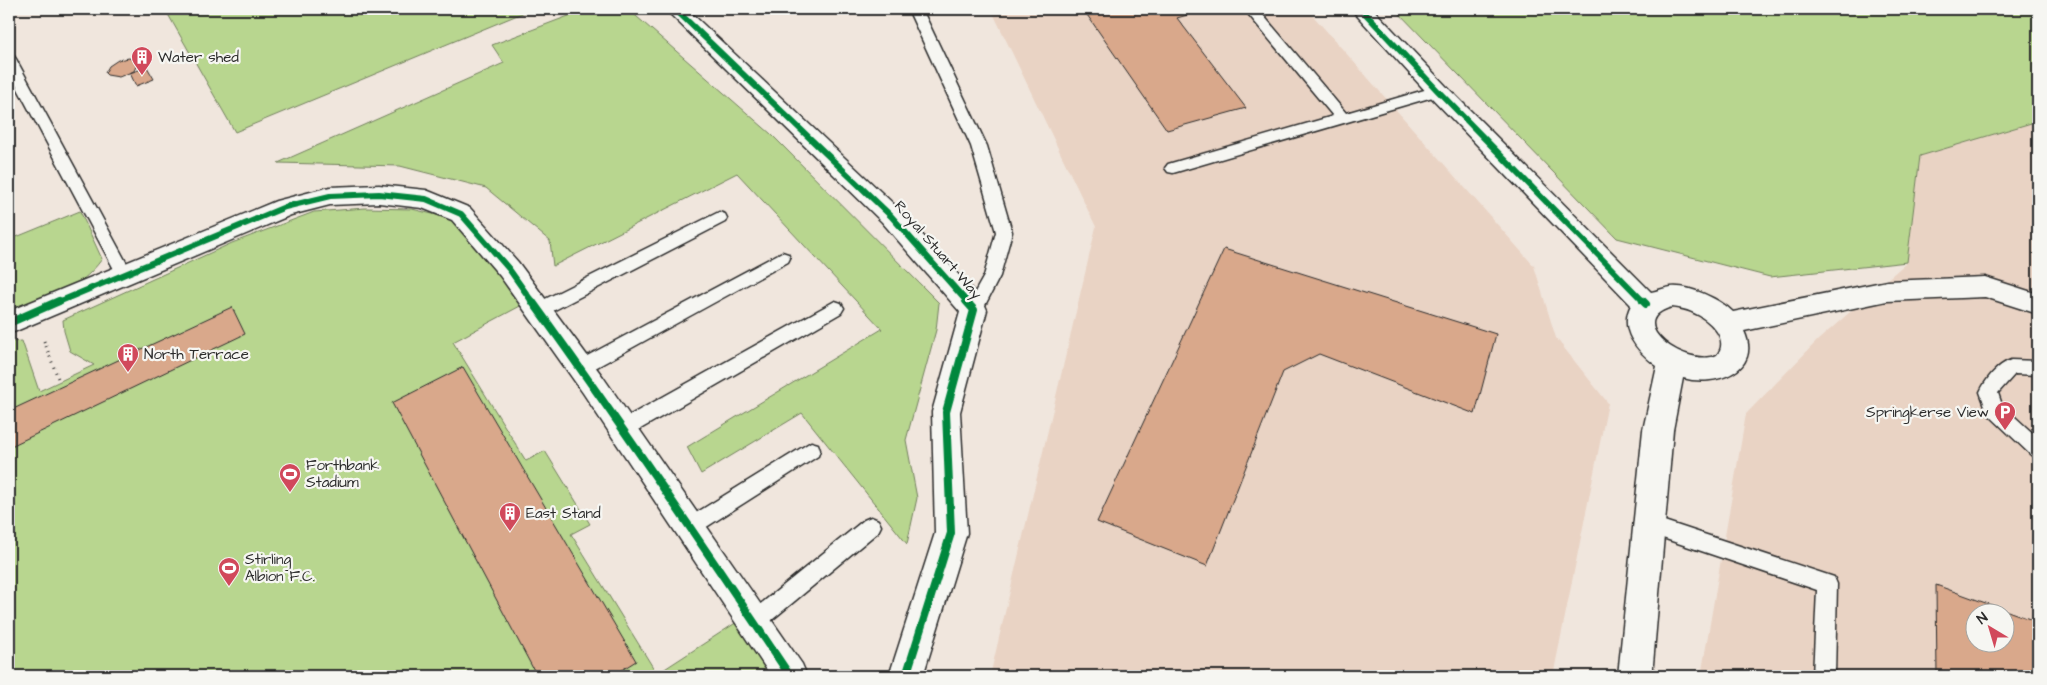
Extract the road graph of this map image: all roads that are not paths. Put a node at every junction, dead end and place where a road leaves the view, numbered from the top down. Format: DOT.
graph roads {
  1 [pos="675,9"];
  2 [pos="915,9"];
  3 [pos="1252,9"];
  4 [pos="1361,9"];
  5 [pos="9,59"];
  6 [pos="1438,91"];
  7 [pos="1343,119"];
  8 [pos="1173,168"];
  9 [pos="719,218"];
  10 [pos="782,258"];
  11 [pos="124,273"];
  12 [pos="1646,304"];
  13 [pos="2038,304"];
  14 [pos="834,308"];
  15 [pos="539,310"];
  16 [pos="974,310"];
  17 [pos="9,323"];
  18 [pos="1727,324"];
  19 [pos="1672,362"];
  20 [pos="580,368"];
  21 [pos="2038,368"];
  22 [pos="623,429"];
  23 [pos="2038,449"];
  24 [pos="810,450"];
  25 [pos="1649,525"];
  26 [pos="871,526"];
  27 [pos="690,527"];
  28 [pos="754,622"];
  29 [pos="790,676"];
  30 [pos="906,676"];
  31 [pos="1635,676"];
  32 [pos="1824,676"];
  1 -- 16 [label="street, Royal Stuart Way"];
  2 -- 16 [label="lane"];
  3 -- 7 [label="lane"];
  4 -- 6 [label="street"];
  5 -- 11 [label="lane"];
  6 -- 7 [label="lane"];
  6 -- 12 [label="street"];
  7 -- 8 [label="lane"];
  9 -- 15 [label="lane"];
  10 -- 20 [label="lane"];
  11 -- 15 [label="street"];
  11 -- 17 [label="street"];
  12 -- 18 [label="street"];
  12 -- 19 [label="street"];
  13 -- 18 [label="street"];
  14 -- 22 [label="lane"];
  15 -- 20 [label="street"];
  16 -- 30 [label="street, Royal Stuart Way"];
  18 -- 19 [label="street"];
  19 -- 25 [label="street"];
  20 -- 22 [label="street"];
  21 -- 23 [label="lane"];
  22 -- 27 [label="street"];
  24 -- 27 [label="lane"];
  25 -- 31 [label="street"];
  25 -- 32 [label="lane"];
  26 -- 28 [label="lane"];
  27 -- 28 [label="street"];
  28 -- 29 [label="street"];
}
